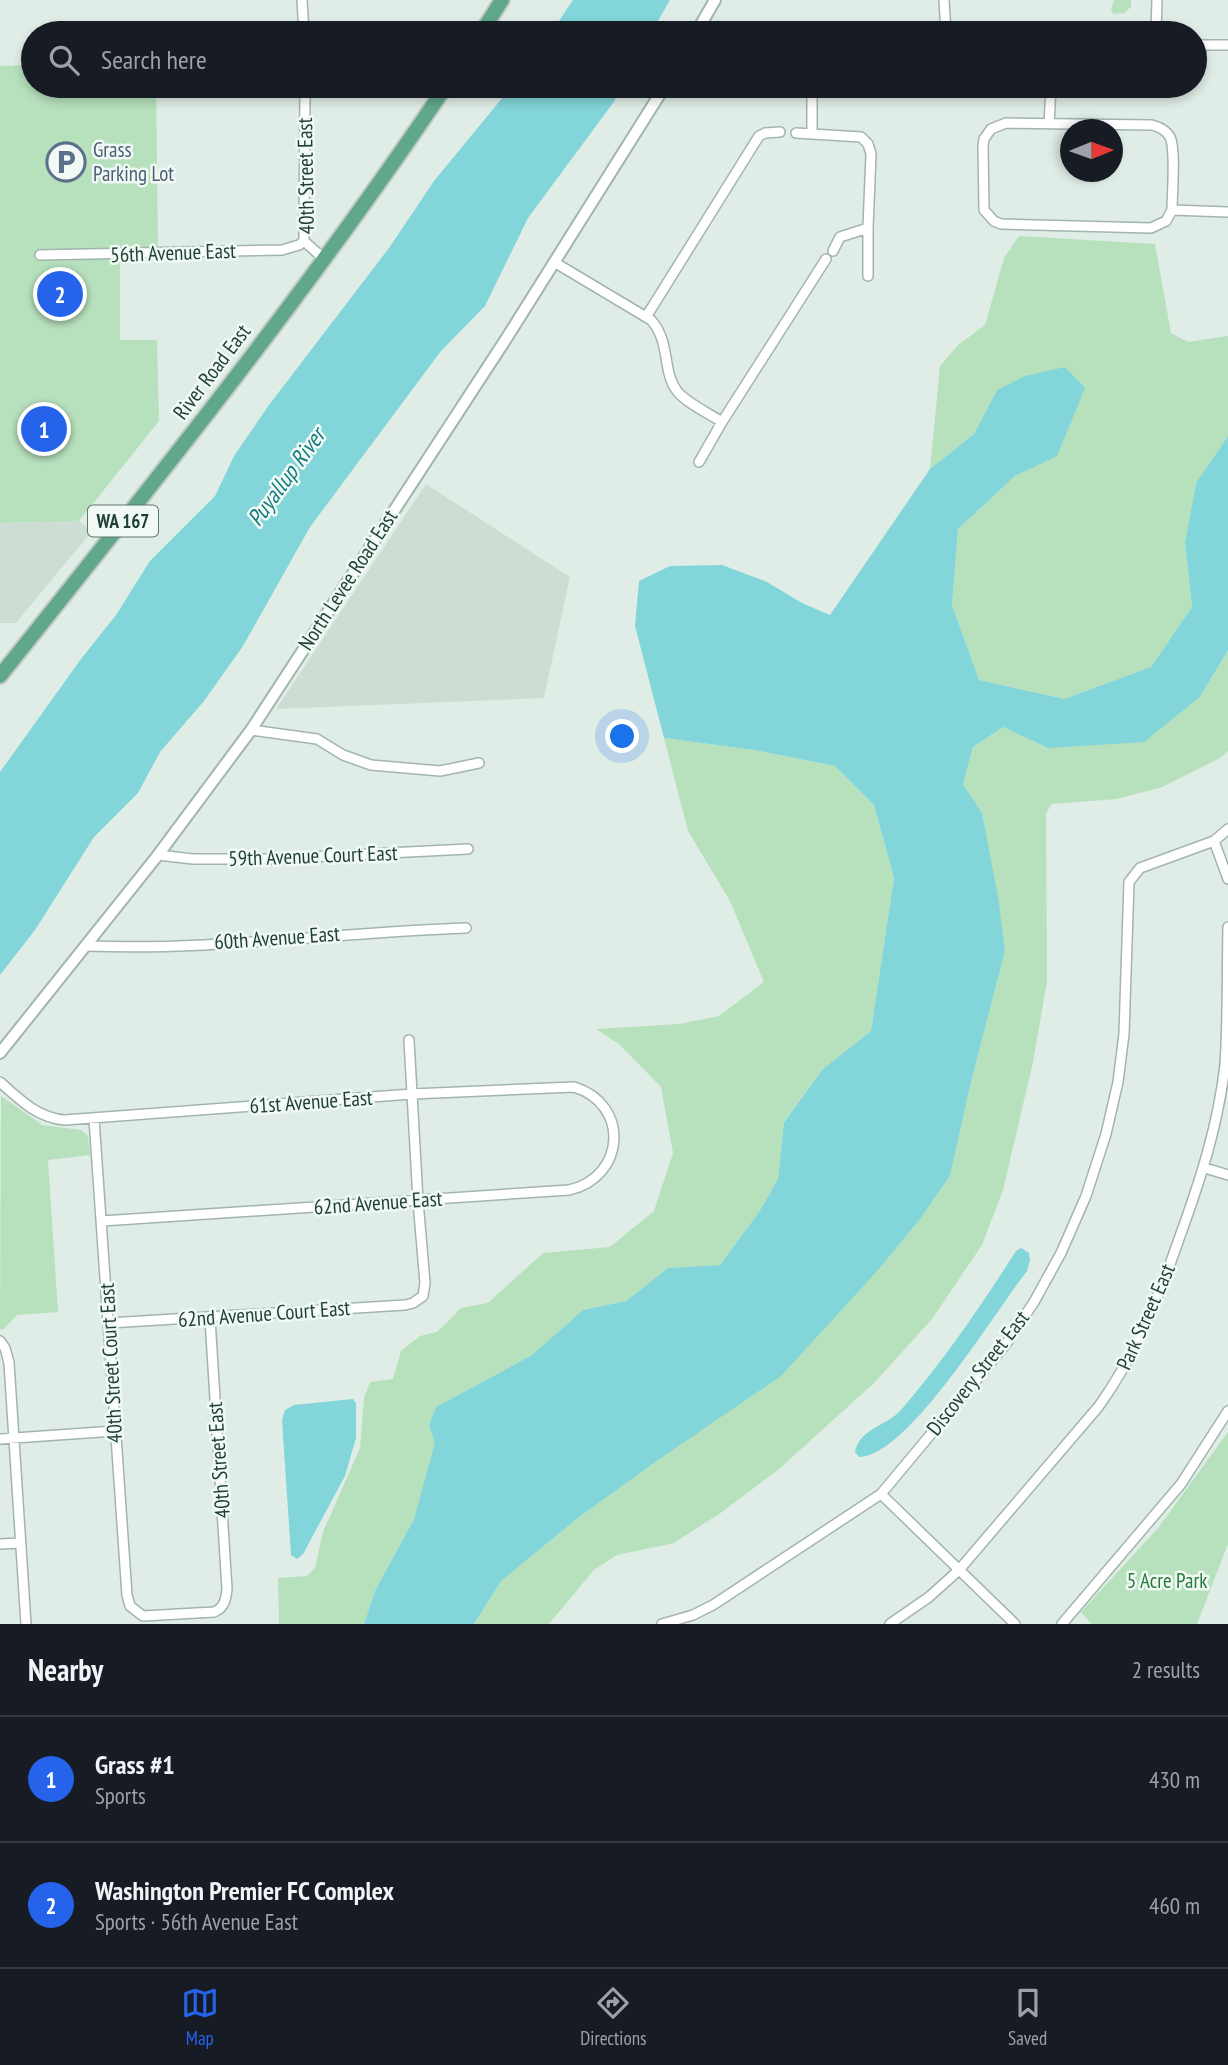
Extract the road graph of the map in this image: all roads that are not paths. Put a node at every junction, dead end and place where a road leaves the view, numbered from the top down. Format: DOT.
graph roads {
  1 [pos="302,0"];
  2 [pos="502,0"];
  3 [pos="715,0"];
  4 [pos="944,0"];
  5 [pos="1157,0"];
  6 [pos="303,21"];
  7 [pos="489,21"];
  8 [pos="703,21"];
  9 [pos="945,21"];
  10 [pos="1156,21"];
  11 [pos="1207,45"];
  12 [pos="1228,45"];
  13 [pos="305,98"];
  14 [pos="438,98"];
  15 [pos="657,98"];
  16 [pos="812,98"];
  17 [pos="1050,98"];
  18 [pos="1049,124"];
  19 [pos="780,132"];
  20 [pos="796,133"];
  21 [pos="812,134"];
  22 [pos="1172,210"];
  23 [pos="1228,212"];
  24 [pos="868,228"];
  25 [pos="304,241"];
  26 [pos="40,255"];
  27 [pos="324,259"];
  28 [pos="554,262"];
  29 [pos="868,276"];
  30 [pos="646,317"];
  31 [pos="722,422"];
  32 [pos="699,462"];
  33 [pos="0,676"];
  34 [pos="251,730"];
  35 [pos="479,763"];
  36 [pos="1228,830"];
  37 [pos="1214,841"];
  38 [pos="468,849"];
  39 [pos="158,855"];
  40 [pos="1228,879"];
  41 [pos="1228,927"];
  42 [pos="466,928"];
  43 [pos="87,946"];
  44 [pos="409,1040"];
  45 [pos="0,1053"];
  46 [pos="0,1082"];
  47 [pos="412,1094"];
  48 [pos="94,1119"];
  49 [pos="614,1128"];
  50 [pos="1205,1168"];
  51 [pos="1228,1175"];
  52 [pos="418,1201"];
  53 [pos="102,1222"];
  54 [pos="211,1318"];
  55 [pos="110,1323"];
  56 [pos="0,1341"];
  57 [pos="1228,1411"];
  58 [pos="115,1431"];
  59 [pos="13,1438"];
  60 [pos="0,1439"];
  61 [pos="881,1494"];
  62 [pos="20,1543"];
  63 [pos="0,1544"];
  64 [pos="959,1570"];
  65 [pos="130,1606"];
  66 [pos="26,1624"];
  67 [pos="663,1624"];
  68 [pos="890,1624"];
  69 [pos="1016,1624"];
  70 [pos="1062,1624"];
  1 -- 6 [label="street"];
  2 -- 7 [label="main road"];
  3 -- 8 [label="street"];
  4 -- 9 [label="street"];
  5 -- 10 [label="street"];
  11 -- 12 [label="street"];
  13 -- 25 [label="street, 40th Street East"];
  14 -- 27 [label="main road, River Road East / WA 167"];
  15 -- 28 [label="street, North Levee Road East"];
  16 -- 21 [label="street"];
  17 -- 18 [label="street"];
  18 -- 22 [label="street"];
  18 -- 22 [label="street"];
  19 -- 30 [label="street"];
  20 -- 21 [label="street"];
  21 -- 24 [label="street"];
  22 -- 23 [label="street"];
  24 -- 29 [label="street"];
  24 -- 31 [label="street"];
  25 -- 26 [label="street, 56th Avenue East"];
  25 -- 27 [label="street, 40th Street East"];
  27 -- 33 [label="main road, River Road East / WA 167"];
  28 -- 30 [label="street"];
  28 -- 34 [label="street, North Levee Road East"];
  30 -- 31 [label="street"];
  31 -- 32 [label="street"];
  34 -- 35 [label="street"];
  34 -- 39 [label="street, North Levee Road East"];
  36 -- 37 [label="street"];
  37 -- 40 [label="street"];
  37 -- 61 [label="street, Discovery Street East"];
  38 -- 39 [label="street, 59th Avenue Court East"];
  39 -- 43 [label="street, North Levee Road East"];
  41 -- 50 [label="street, Park Street East"];
  42 -- 43 [label="street, 60th Avenue East"];
  43 -- 45 [label="street, North Levee Road East"];
  44 -- 47 [label="street"];
  46 -- 48 [label="street, 61st Avenue East"];
  47 -- 48 [label="street, 61st Avenue East"];
  47 -- 49 [label="street, 61st Avenue East"];
  47 -- 52 [label="street"];
  48 -- 53 [label="street, 40th Street Court East"];
  49 -- 52 [label="street, 62nd Avenue East"];
  50 -- 51 [label="street"];
  50 -- 64 [label="street, Park Street East"];
  52 -- 53 [label="street, 62nd Avenue East"];
  52 -- 54 [label="street, 62nd Avenue Court East"];
  53 -- 55 [label="street, 40th Street Court East"];
  54 -- 55 [label="street, 62nd Avenue Court East"];
  54 -- 65 [label="street, 40th Street East"];
  55 -- 58 [label="street, 40th Street Court East"];
  56 -- 59 [label="street"];
  57 -- 70 [label="street"];
  58 -- 59 [label="street"];
  58 -- 65 [label="street, 40th Street Court East"];
  59 -- 60 [label="street"];
  59 -- 62 [label="street"];
  61 -- 64 [label="street"];
  61 -- 67 [label="street, Discovery Street East"];
  62 -- 63 [label="street"];
  62 -- 66 [label="street"];
  64 -- 68 [label="street, Park Street East"];
  64 -- 69 [label="street"];
}
